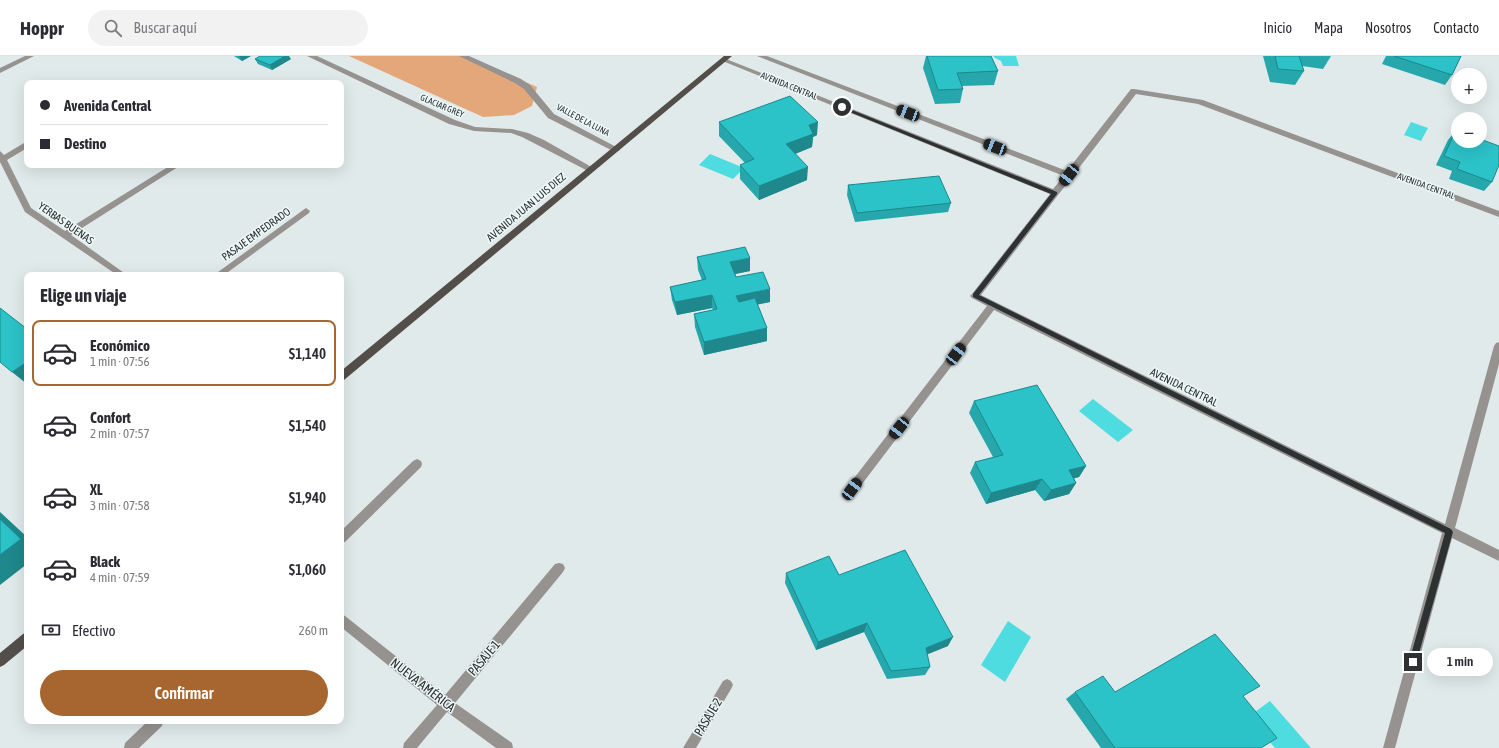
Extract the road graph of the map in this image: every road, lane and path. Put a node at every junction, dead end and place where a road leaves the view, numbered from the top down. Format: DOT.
graph roads {
  1 [pos="30,56"];
  2 [pos="311,56"];
  3 [pos="463,56"];
  4 [pos="761,56"];
  5 [pos="726,58"];
  6 [pos="0,71"];
  7 [pos="24,146"];
  8 [pos="616,149"];
  9 [pos="1,157"];
  10 [pos="172,168"];
  11 [pos="592,169"];
  12 [pos="1069,175"];
  13 [pos="1055,193"];
  14 [pos="306,211"];
  15 [pos="1499,214"];
  16 [pos="64,236"];
  17 [pos="118,272"];
  18 [pos="222,272"];
  19 [pos="993,305"];
  20 [pos="1499,346"];
  21 [pos="344,376"];
  22 [pos="417,464"];
  23 [pos="852,489"];
  24 [pos="1449,532"];
  25 [pos="344,535"];
  26 [pos="1499,556"];
  27 [pos="559,568"];
  28 [pos="344,622"];
  29 [pos="24,641"];
  30 [pos="0,661"];
  31 [pos="727,685"];
  32 [pos="446,704"];
  33 [pos="154,724"];
  34 [pos="130,748"];
  35 [pos="409,748"];
  36 [pos="507,748"];
  37 [pos="689,748"];
  38 [pos="1389,748"];
  1 -- 6 [label="street"];
  2 -- 11 [label="street, GLACIAR GREY"];
  3 -- 8 [label="street, VALLE DE LA LUNA"];
  4 -- 12 [label="street, AVENIDA CENTRAL"];
  5 -- 8 [label="main road, AVENIDA JUAN LUIS DIEZ"];
  5 -- 13 [label="street, AVENIDA CENTRAL"];
  7 -- 9 [label="street"];
  8 -- 11 [label="main road, AVENIDA JUAN LUIS DIEZ"];
  9 -- 16 [label="street, YERBAS BUENAS"];
  10 -- 16 [label="street"];
  11 -- 21 [label="main road, AVENIDA JUAN LUIS DIEZ"];
  12 -- 13 [label="street, AVENIDA CENTRAL"];
  12 -- 15 [label="street, AVENIDA CENTRAL"];
  13 -- 19 [label="street, AVENIDA CENTRAL"];
  14 -- 18 [label="street, PASAJE EMPEDRADO"];
  16 -- 17 [label="street, YERBAS BUENAS"];
  19 -- 23 [label="street"];
  19 -- 24 [label="street, AVENIDA CENTRAL"];
  20 -- 24 [label="street"];
  22 -- 25 [label="street"];
  24 -- 26 [label="street, AVENIDA CENTRAL"];
  24 -- 38 [label="street"];
  27 -- 32 [label="street, PASAJE 1"];
  28 -- 32 [label="street, NUEVA AMÉRICA"];
  29 -- 30 [label="main road"];
  31 -- 37 [label="street, PASAJE 2"];
  32 -- 35 [label="street, PASAJE 1"];
  32 -- 36 [label="street, NUEVA AMÉRICA"];
  33 -- 34 [label="street"];
}
